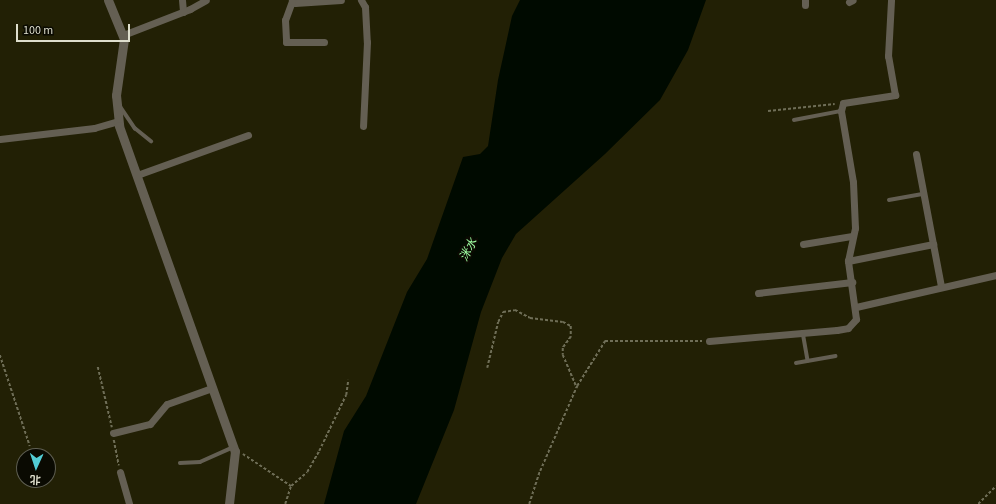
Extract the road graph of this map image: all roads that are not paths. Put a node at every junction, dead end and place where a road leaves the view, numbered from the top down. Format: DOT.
graph roads {
  1 [pos="108,0"];
  2 [pos="182,0"];
  3 [pos="206,0"];
  4 [pos="341,0"];
  5 [pos="361,0"];
  6 [pos="891,0"];
  7 [pos="292,1"];
  8 [pos="183,12"];
  9 [pos="123,35"];
  10 [pos="324,42"];
  11 [pos="116,100"];
  12 [pos="842,107"];
  13 [pos="794,120"];
  14 [pos="119,121"];
  15 [pos="363,126"];
  16 [pos="248,135"];
  17 [pos="0,139"];
  18 [pos="151,141"];
  19 [pos="916,154"];
  20 [pos="137,176"];
  21 [pos="923,194"];
  22 [pos="889,200"];
  23 [pos="852,236"];
  24 [pos="803,244"];
  25 [pos="933,244"];
  26 [pos="848,261"];
  27 [pos="996,274"];
  28 [pos="852,282"];
  29 [pos="941,286"];
  30 [pos="758,294"];
  31 [pos="856,307"];
  32 [pos="803,332"];
  33 [pos="709,342"];
  34 [pos="835,356"];
  35 [pos="808,361"];
  36 [pos="796,363"];
  37 [pos="212,388"];
  38 [pos="113,433"];
  39 [pos="234,447"];
  40 [pos="180,463"];
  41 [pos="120,472"];
  42 [pos="129,504"];
  43 [pos="230,504"];
  1 -- 9 [label="street"];
  2 -- 8 [label="street"];
  3 -- 8 [label="street"];
  4 -- 7 [label="street"];
  5 -- 15 [label="street"];
  6 -- 12 [label="street"];
  7 -- 10 [label="street"];
  8 -- 9 [label="street"];
  9 -- 11 [label="street"];
  11 -- 14 [label="street"];
  11 -- 18 [label="lane"];
  12 -- 13 [label="lane"];
  12 -- 23 [label="street"];
  14 -- 17 [label="street"];
  14 -- 20 [label="street"];
  16 -- 20 [label="street"];
  19 -- 21 [label="street"];
  20 -- 37 [label="street"];
  21 -- 22 [label="lane"];
  21 -- 25 [label="street"];
  23 -- 24 [label="street"];
  23 -- 26 [label="street"];
  25 -- 26 [label="street"];
  25 -- 29 [label="street"];
  26 -- 28 [label="street"];
  27 -- 29 [label="street"];
  28 -- 30 [label="street"];
  28 -- 31 [label="street"];
  29 -- 31 [label="street"];
  31 -- 32 [label="street"];
  32 -- 33 [label="street"];
  32 -- 35 [label="lane"];
  34 -- 35 [label="lane"];
  35 -- 36 [label="lane"];
  37 -- 38 [label="street"];
  37 -- 39 [label="street"];
  39 -- 40 [label="lane"];
  39 -- 43 [label="street"];
  41 -- 42 [label="street"];
}
